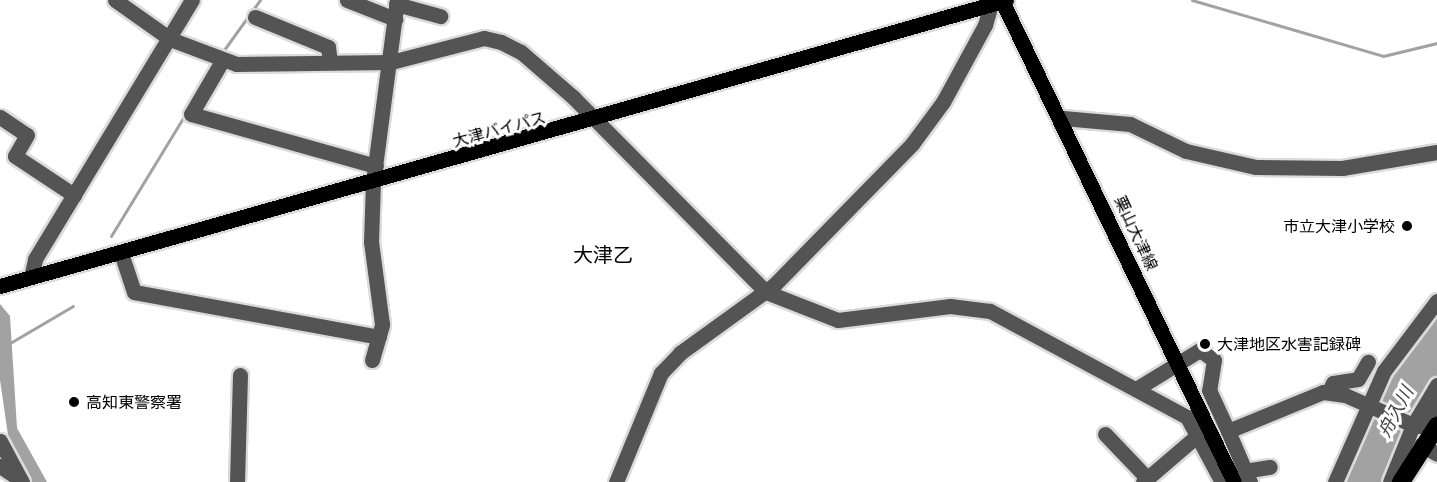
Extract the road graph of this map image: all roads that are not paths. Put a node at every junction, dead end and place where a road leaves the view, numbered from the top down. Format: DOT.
graph roads {
  1 [pos="115,0"];
  2 [pos="192,0"];
  3 [pos="347,0"];
  4 [pos="997,2"];
  5 [pos="396,8"];
  6 [pos="440,16"];
  7 [pos="255,17"];
  8 [pos="170,39"];
  9 [pos="222,61"];
  10 [pos="391,62"];
  11 [pos="330,63"];
  12 [pos="0,117"];
  13 [pos="1062,118"];
  14 [pos="595,121"];
  15 [pos="1437,152"];
  16 [pos="376,166"];
  17 [pos="373,182"];
  18 [pos="74,195"];
  19 [pos="121,253"];
  20 [pos="31,277"];
  21 [pos="0,286"];
  22 [pos="766,292"];
  23 [pos="1437,301"];
  24 [pos="379,337"];
  25 [pos="372,360"];
  26 [pos="1177,363"];
  27 [pos="1368,363"];
  28 [pos="240,375"];
  29 [pos="1437,385"];
  30 [pos="1136,389"];
  31 [pos="1329,391"];
  32 [pos="1437,405"];
  33 [pos="1369,406"];
  34 [pos="1412,425"];
  35 [pos="1437,426"];
  36 [pos="1228,430"];
  37 [pos="1105,434"];
  38 [pos="1199,434"];
  39 [pos="0,441"];
  40 [pos="1429,450"];
  41 [pos="0,466"];
  42 [pos="1270,467"];
  43 [pos="1243,478"];
  44 [pos="1145,480"];
  45 [pos="22,481"];
  46 [pos="237,482"];
  47 [pos="616,482"];
  48 [pos="1222,482"];
  49 [pos="1335,482"];
  50 [pos="1390,482"];
  51 [pos="1401,482"];
  1 -- 8 [label="street"];
  2 -- 8 [label="street"];
  3 -- 5 [label="street"];
  4 -- 13 [label="main road, 栗山大津線"];
  4 -- 14 [label="main road, 大津バイパス"];
  4 -- 22 [label="street"];
  5 -- 6 [label="street"];
  5 -- 10 [label="street"];
  7 -- 11 [label="street"];
  8 -- 9 [label="street"];
  8 -- 18 [label="street"];
  9 -- 11 [label="street"];
  9 -- 16 [label="street"];
  10 -- 11 [label="street"];
  10 -- 14 [label="street"];
  10 -- 16 [label="street"];
  12 -- 18 [label="street"];
  13 -- 15 [label="street"];
  13 -- 26 [label="main road, 栗山大津線"];
  14 -- 17 [label="main road, 大津バイパス"];
  14 -- 22 [label="street"];
  16 -- 17 [label="street"];
  17 -- 19 [label="main road, 大津バイパス"];
  17 -- 24 [label="street"];
  18 -- 20 [label="street"];
  19 -- 20 [label="main road, 大津バイパス"];
  19 -- 24 [label="street"];
  20 -- 21 [label="main road, 大津バイパス"];
  22 -- 30 [label="street"];
  22 -- 47 [label="street"];
  23 -- 33 [label="street"];
  24 -- 25 [label="street"];
  26 -- 30 [label="street"];
  26 -- 36 [label="street"];
  26 -- 43 [label="main road, 栗山大津線"];
  27 -- 31 [label="street"];
  28 -- 46 [label="street"];
  29 -- 34 [label="street"];
  30 -- 38 [label="street"];
  31 -- 33 [label="street"];
  31 -- 36 [label="street"];
  32 -- 34 [label="street"];
  33 -- 34 [label="street"];
  33 -- 49 [label="street"];
  34 -- 50 [label="street"];
  35 -- 40 [label="highway"];
  36 -- 43 [label="street"];
  37 -- 44 [label="street"];
  38 -- 44 [label="street"];
  38 -- 48 [label="street"];
  39 -- 45 [label="street"];
  40 -- 51 [label="highway"];
  41 -- 45 [label="street"];
  42 -- 43 [label="street"];
}
